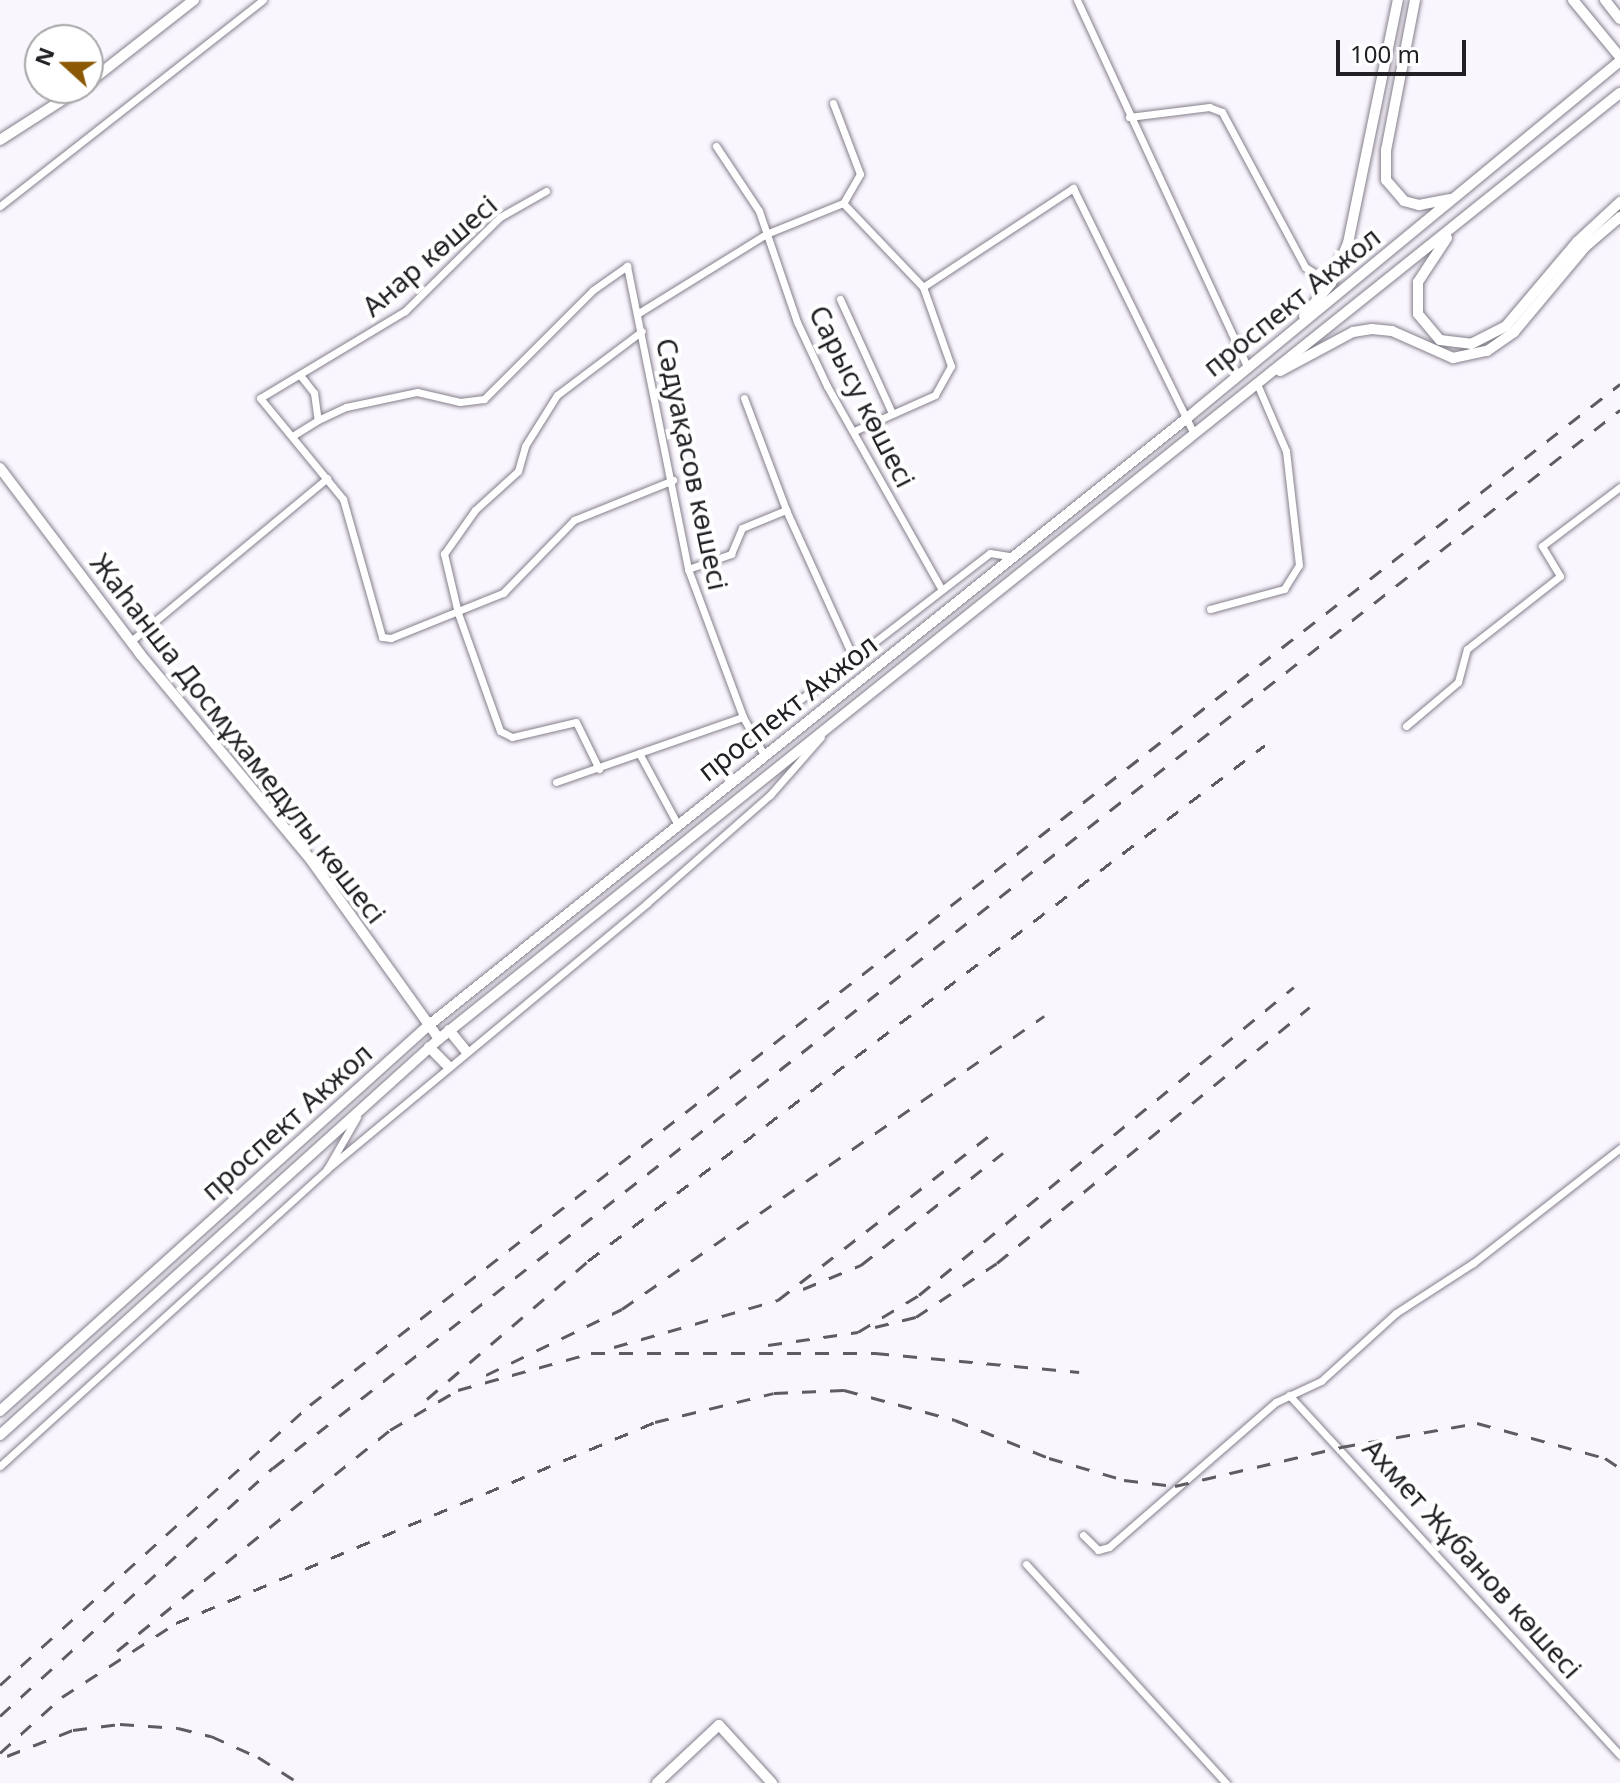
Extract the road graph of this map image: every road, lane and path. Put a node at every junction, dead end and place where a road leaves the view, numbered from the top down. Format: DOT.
graph roads {
  1 [pos="194,0"];
  2 [pos="263,0"];
  3 [pos="1077,0"];
  4 [pos="1398,0"];
  5 [pos="1415,0"];
  6 [pos="1573,0"];
  7 [pos="1605,0"];
  8 [pos="1618,16"];
  9 [pos="1620,59"];
  10 [pos="104,70"];
  11 [pos="1620,93"];
  12 [pos="833,103"];
  13 [pos="56,104"];
  14 [pos="1129,117"];
  15 [pos="0,140"];
  16 [pos="716,146"];
  17 [pos="546,191"];
  18 [pos="1456,197"];
  19 [pos="1620,202"];
  20 [pos="843,203"];
  21 [pos="0,206"];
  22 [pos="1620,217"];
  23 [pos="1450,232"];
  24 [pos="766,234"];
  25 [pos="1331,283"];
  26 [pos="923,287"];
  27 [pos="840,299"];
  28 [pos="637,314"];
  29 [pos="642,331"];
  30 [pos="1288,334"];
  31 [pos="1248,368"];
  32 [pos="1274,373"];
  33 [pos="300,375"];
  34 [pos="1258,386"];
  35 [pos="744,398"];
  36 [pos="892,413"];
  37 [pos="1187,418"];
  38 [pos="318,420"];
  39 [pos="854,431"];
  40 [pos="1194,434"];
  41 [pos="294,435"];
  42 [pos="0,468"];
  43 [pos="327,478"];
  44 [pos="673,480"];
  45 [pos="1620,487"];
  46 [pos="786,510"];
  47 [pos="1014,557"];
  48 [pos="688,569"];
  49 [pos="941,588"];
  50 [pos="1210,609"];
  51 [pos="458,613"];
  52 [pos="131,641"];
  53 [pos="853,657"];
  54 [pos="743,717"];
  55 [pos="1406,726"];
  56 [pos="824,734"];
  57 [pos="753,736"];
  58 [pos="639,753"];
  59 [pos="764,755"];
  60 [pos="599,769"];
  61 [pos="556,782"];
  62 [pos="678,825"];
  63 [pos="429,1025"];
  64 [pos="449,1030"];
  65 [pos="439,1039"];
  66 [pos="429,1047"];
  67 [pos="466,1051"];
  68 [pos="448,1066"];
  69 [pos="364,1105"];
  70 [pos="1620,1148"];
  71 [pos="327,1169"];
  72 [pos="38,1376"];
  73 [pos="51,1389"];
  74 [pos="1289,1395"];
  75 [pos="0,1411"];
  76 [pos="0,1435"];
  77 [pos="0,1466"];
  78 [pos="1083,1535"];
  79 [pos="1026,1564"];
  80 [pos="1620,1755"];
  81 [pos="657,1783"];
  82 [pos="772,1783"];
  83 [pos="1226,1783"];
  1 -- 10 [label="main road"];
  2 -- 21 [label="street"];
  3 -- 14 [label="street"];
  4 -- 25 [label="main road"];
  5 -- 18 [label="main road"];
  6 -- 9 [label="main road"];
  7 -- 8 [label="main road"];
  9 -- 18 [label="main road, проспект Акжол"];
  11 -- 23 [label="main road, проспект Акжол"];
  12 -- 20 [label="street"];
  13 -- 15 [label="main road"];
  14 -- 25 [label="street"];
  14 -- 31 [label="street"];
  16 -- 24 [label="street, Сарысу көшесі"];
  17 -- 33 [label="street, Анар көшесі"];
  18 -- 30 [label="main road, проспект Акжол"];
  19 -- 23 [label="main road"];
  20 -- 24 [label="street"];
  20 -- 26 [label="street"];
  22 -- 32 [label="main road"];
  23 -- 32 [label="main road, проспект Акжол"];
  24 -- 28 [label="street"];
  24 -- 39 [label="street, Сарысу көшесі"];
  25 -- 30 [label="main road"];
  26 -- 36 [label="street"];
  26 -- 37 [label="street"];
  27 -- 36 [label="street"];
  28 -- 29 [label="street, Сәдуақасов көшесі"];
  28 -- 38 [label="street, Сәдуақасов көшесі"];
  29 -- 44 [label="street, Сәдуақасов көшесі"];
  29 -- 51 [label="street"];
  30 -- 31 [label="main road, проспект Акжол"];
  31 -- 37 [label="main road, проспект Акжол"];
  32 -- 34 [label="main road, проспект Акжол"];
  33 -- 38 [label="street"];
  33 -- 41 [label="street, Анар көшесі"];
  34 -- 40 [label="main road, проспект Акжол"];
  34 -- 50 [label="street"];
  35 -- 46 [label="street"];
  36 -- 39 [label="street"];
  37 -- 40 [label="street"];
  37 -- 47 [label="main road, проспект Акжол"];
  38 -- 41 [label="street"];
  39 -- 49 [label="street, Сарысу көшесі"];
  40 -- 56 [label="main road, проспект Акжол"];
  41 -- 43 [label="street, Анар көшесі"];
  42 -- 52 [label="main road, Жаһанша Досмұхамедұлы көшесі"];
  43 -- 51 [label="street, Анар көшесі"];
  43 -- 52 [label="street"];
  44 -- 48 [label="street, Сәдуақасов көшесі"];
  44 -- 51 [label="street"];
  45 -- 55 [label="street"];
  46 -- 48 [label="street"];
  46 -- 53 [label="street"];
  47 -- 49 [label="street"];
  47 -- 59 [label="main road, проспект Акжол"];
  48 -- 54 [label="street, Сәдуақасов көшесі"];
  49 -- 53 [label="street"];
  51 -- 60 [label="street"];
  52 -- 63 [label="main road, Жаһанша Досмұхамедұлы көшесі"];
  53 -- 57 [label="street"];
  54 -- 57 [label="street, Сәдуақасов көшесі"];
  54 -- 58 [label="street"];
  56 -- 64 [label="main road, проспект Акжол"];
  56 -- 67 [label="street"];
  57 -- 59 [label="street, Сәдуақасов көшесі"];
  58 -- 60 [label="street"];
  58 -- 62 [label="street"];
  59 -- 62 [label="main road, проспект Акжол"];
  60 -- 61 [label="street"];
  62 -- 63 [label="main road, проспект Акжол"];
  63 -- 65 [label="main road, Жаһанша Досмұхамедұлы көшесі"];
  63 -- 72 [label="main road, проспект Акжол"];
  64 -- 65 [label="main road, проспект Акжол"];
  64 -- 67 [label="main road"];
  65 -- 66 [label="main road, проспект Акжол"];
  66 -- 68 [label="main road"];
  66 -- 69 [label="main road, проспект Акжол"];
  67 -- 68 [label="street"];
  68 -- 71 [label="street"];
  69 -- 71 [label="street"];
  69 -- 73 [label="main road, проспект Акжол"];
  70 -- 74 [label="street"];
  71 -- 77 [label="street"];
  72 -- 73 [label="main road"];
  72 -- 75 [label="main road, проспект Акжол"];
  73 -- 76 [label="main road, проспект Акжол"];
  74 -- 78 [label="street"];
  74 -- 80 [label="street, Ахмет Жұбанов көшесі"];
  79 -- 83 [label="street"];
  81 -- 82 [label="main road"];
}
